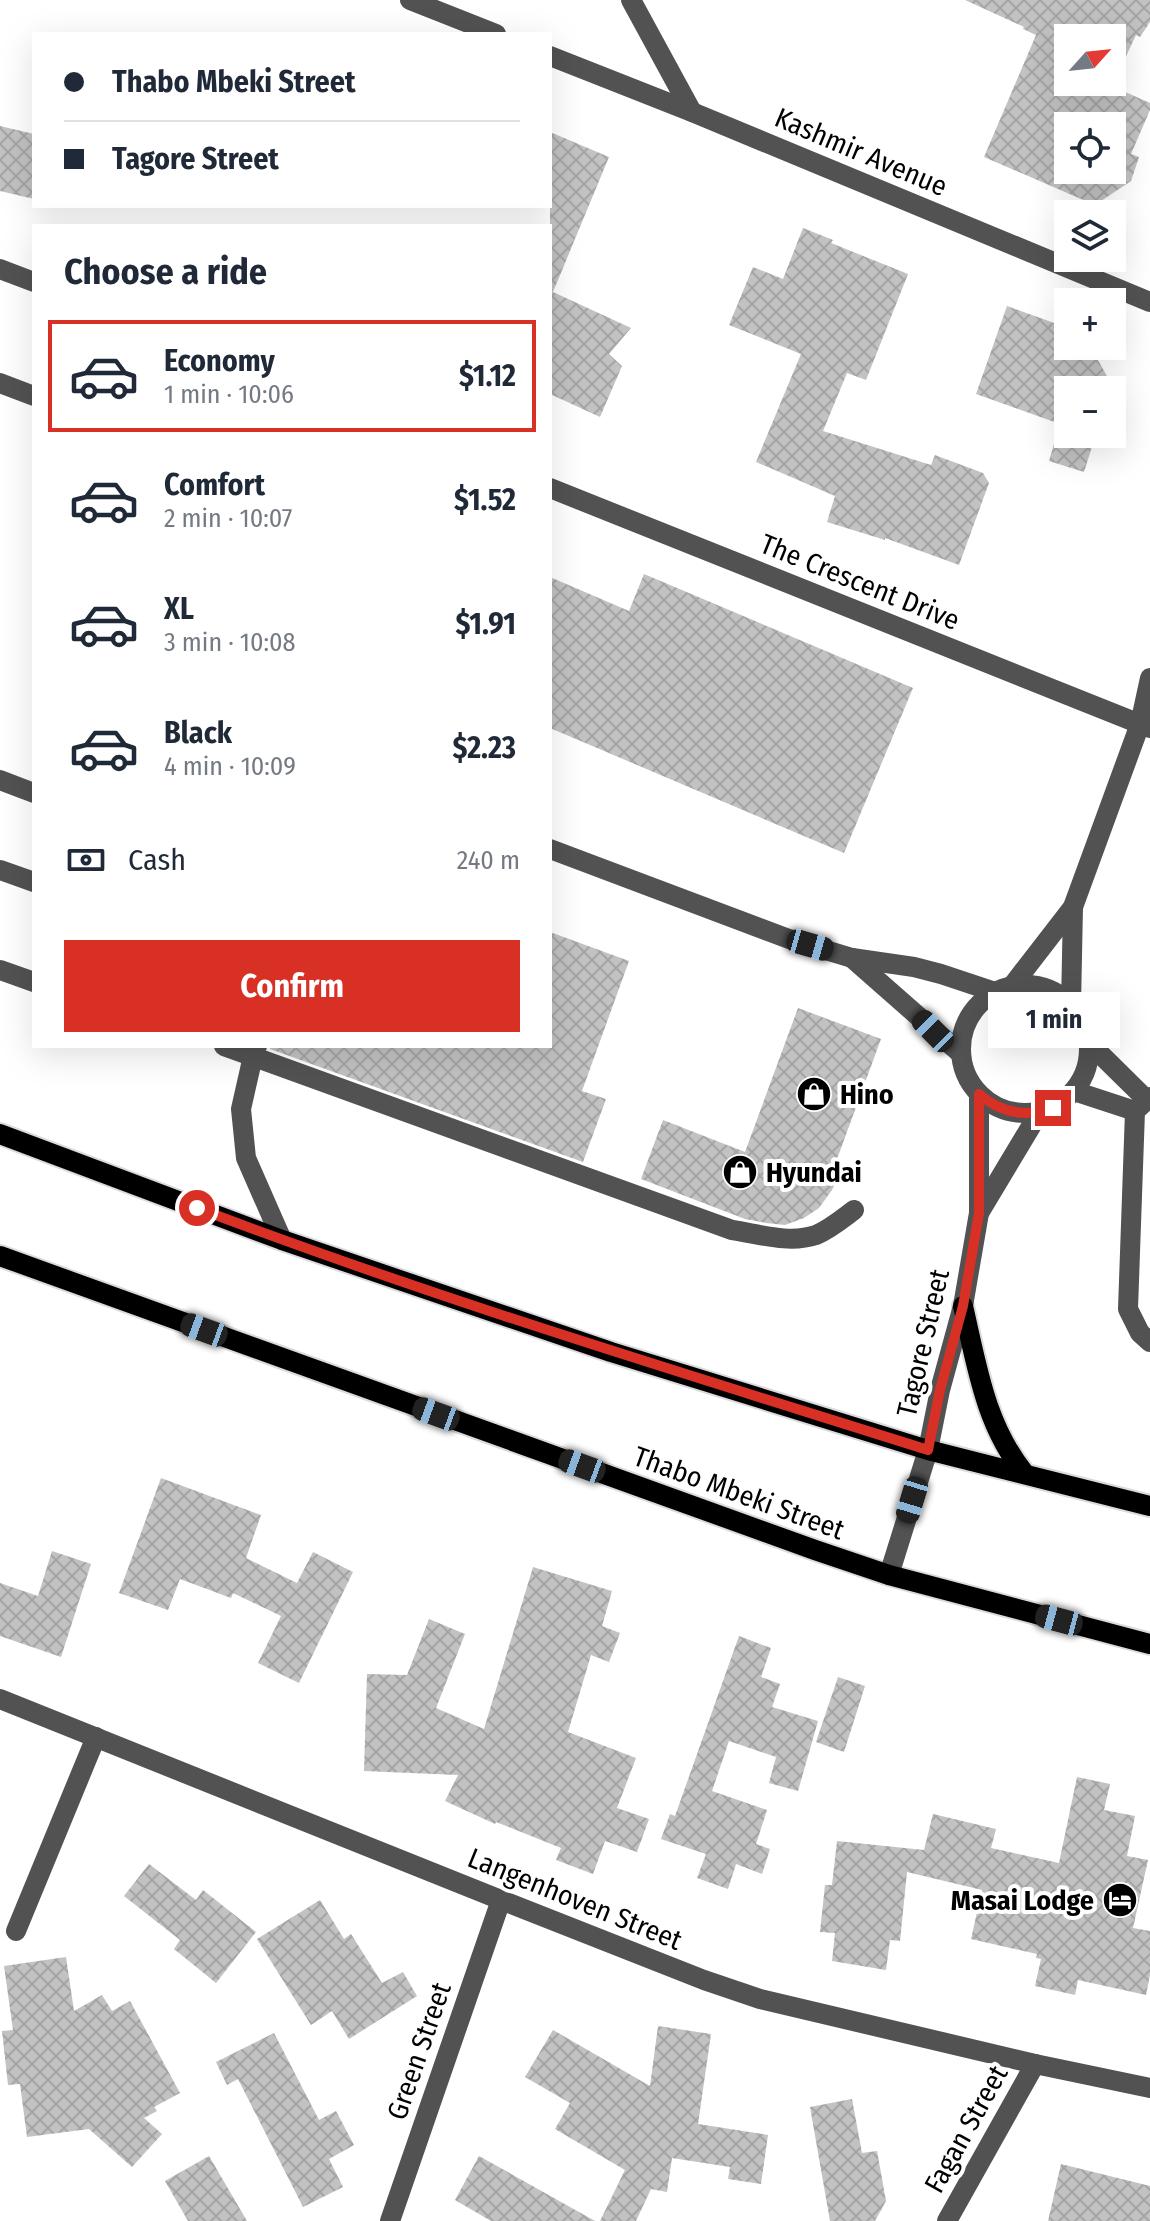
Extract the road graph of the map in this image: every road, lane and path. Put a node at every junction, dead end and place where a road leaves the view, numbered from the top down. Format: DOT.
graph roads {
  1 [pos="410,0"];
  2 [pos="631,0"];
  3 [pos="491,32"];
  4 [pos="552,57"];
  5 [pos="692,112"];
  6 [pos="0,269"];
  7 [pos="32,281"];
  8 [pos="1150,302"];
  9 [pos="0,383"];
  10 [pos="32,395"];
  11 [pos="552,489"];
  12 [pos="1150,678"];
  13 [pos="1145,726"];
  14 [pos="0,780"];
  15 [pos="32,792"];
  16 [pos="552,850"];
  17 [pos="0,870"];
  18 [pos="32,881"];
  19 [pos="1073,907"];
  20 [pos="852,958"];
  21 [pos="0,970"];
  22 [pos="32,981"];
  23 [pos="1003,989"];
  24 [pos="1071,1005"];
  25 [pos="1089,1043"];
  26 [pos="255,1051"];
  27 [pos="960,1053"];
  28 [pos="1074,1091"];
  29 [pos="979,1094"];
  30 [pos="1144,1102"];
  31 [pos="1039,1113"];
  32 [pos="0,1134"];
  33 [pos="854,1210"];
  34 [pos="979,1213"];
  35 [pos="282,1240"];
  36 [pos="0,1256"];
  37 [pos="963,1306"];
  38 [pos="1150,1342"];
  39 [pos="928,1450"];
  40 [pos="1025,1474"];
  41 [pos="1150,1506"];
  42 [pos="889,1575"];
  43 [pos="1150,1644"];
  44 [pos="0,1699"];
  45 [pos="96,1737"];
  46 [pos="501,1900"];
  47 [pos="16,1931"];
  48 [pos="1035,2064"];
  49 [pos="1150,2088"];
  50 [pos="390,2221"];
  51 [pos="947,2221"];
  1 -- 3 [label="street"];
  2 -- 5 [label="street"];
  4 -- 5 [label="street, Kashmir Avenue"];
  5 -- 8 [label="street, Kashmir Avenue"];
  6 -- 7 [label="street"];
  9 -- 10 [label="street"];
  11 -- 13 [label="street, The Crescent Drive"];
  12 -- 13 [label="street"];
  13 -- 19 [label="street"];
  14 -- 15 [label="street"];
  16 -- 20 [label="street"];
  17 -- 18 [label="street"];
  19 -- 23 [label="street"];
  19 -- 24 [label="street"];
  20 -- 23 [label="street"];
  20 -- 27 [label="street"];
  21 -- 22 [label="street"];
  23 -- 24 [label="street"];
  23 -- 27 [label="street"];
  24 -- 25 [label="street"];
  25 -- 28 [label="street"];
  25 -- 30 [label="street"];
  26 -- 33 [label="street"];
  26 -- 35 [label="street"];
  27 -- 29 [label="street, Tagore Street"];
  28 -- 30 [label="street"];
  28 -- 31 [label="street, Tagore Street"];
  29 -- 31 [label="street"];
  29 -- 34 [label="street, Tagore Street"];
  30 -- 38 [label="street"];
  31 -- 34 [label="street, Tagore Street"];
  32 -- 35 [label="main road"];
  34 -- 37 [label="street, Tagore Street"];
  35 -- 39 [label="main road"];
  36 -- 42 [label="main road, Thabo Mbeki Street"];
  37 -- 39 [label="street, Tagore Street"];
  37 -- 40 [label="main road"];
  39 -- 40 [label="main road"];
  39 -- 42 [label="street, Tagore Street"];
  40 -- 41 [label="main road"];
  42 -- 43 [label="main road, Thabo Mbeki Street"];
  44 -- 45 [label="street, Langenhoven Street"];
  45 -- 46 [label="street, Langenhoven Street"];
  45 -- 47 [label="street"];
  46 -- 48 [label="street, Langenhoven Street"];
  46 -- 50 [label="street, Green Street"];
  48 -- 49 [label="street, Langenhoven Street"];
  48 -- 51 [label="street, Fagan Street"];
}
